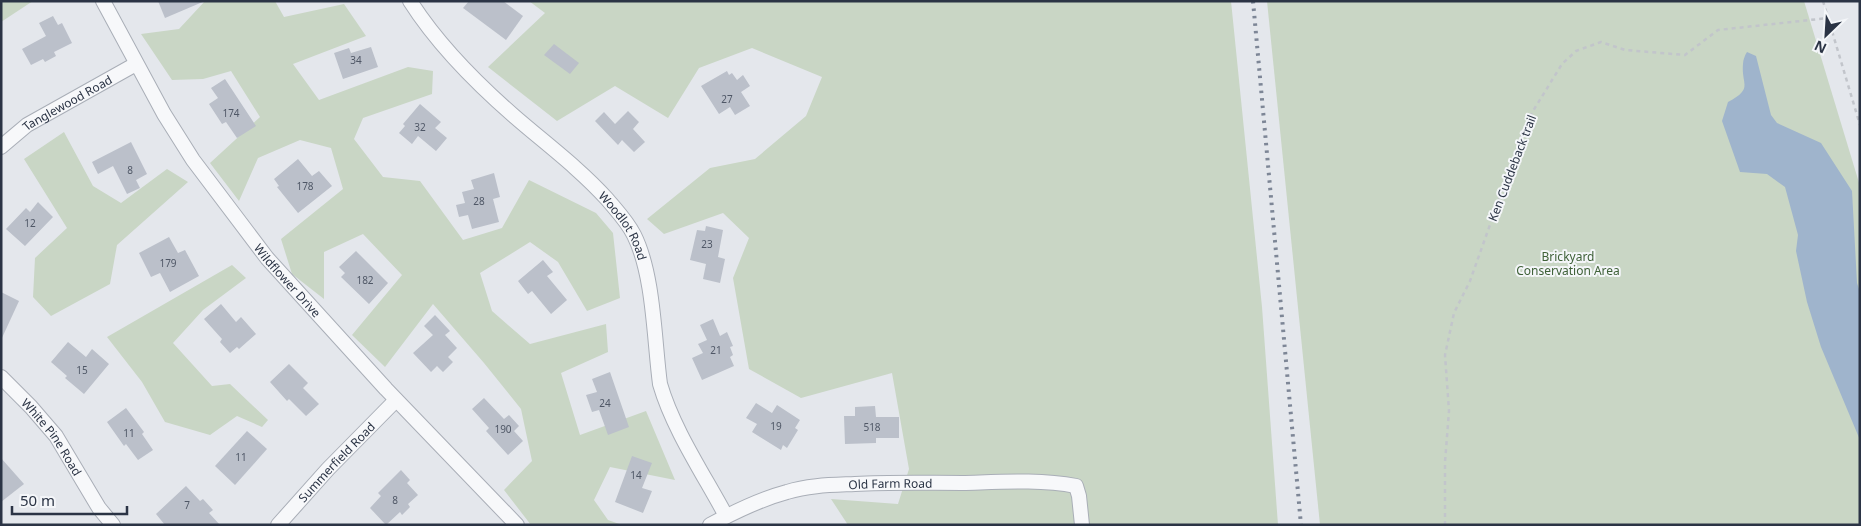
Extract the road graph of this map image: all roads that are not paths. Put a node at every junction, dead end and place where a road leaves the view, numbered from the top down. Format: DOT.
graph roads {
  1 [pos="103,1"];
  2 [pos="410,1"];
  3 [pos="136,64"];
  4 [pos="1,148"];
  5 [pos="1,378"];
  6 [pos="396,400"];
  7 [pos="726,516"];
  8 [pos="113,525"];
  9 [pos="278,525"];
  10 [pos="516,525"];
  11 [pos="710,525"];
  12 [pos="1082,525"];
  1 -- 3 [label="street, Wildflower Drive"];
  2 -- 7 [label="street, Woodlot Road"];
  3 -- 4 [label="street, Tanglewood Road"];
  3 -- 6 [label="street, Wildflower Drive"];
  5 -- 8 [label="street, White Pine Road"];
  6 -- 9 [label="street, Summerfield Road"];
  6 -- 10 [label="street, Wildflower Drive"];
  7 -- 11 [label="street, Old Farm Road"];
  7 -- 12 [label="street, Old Farm Road"];
}
